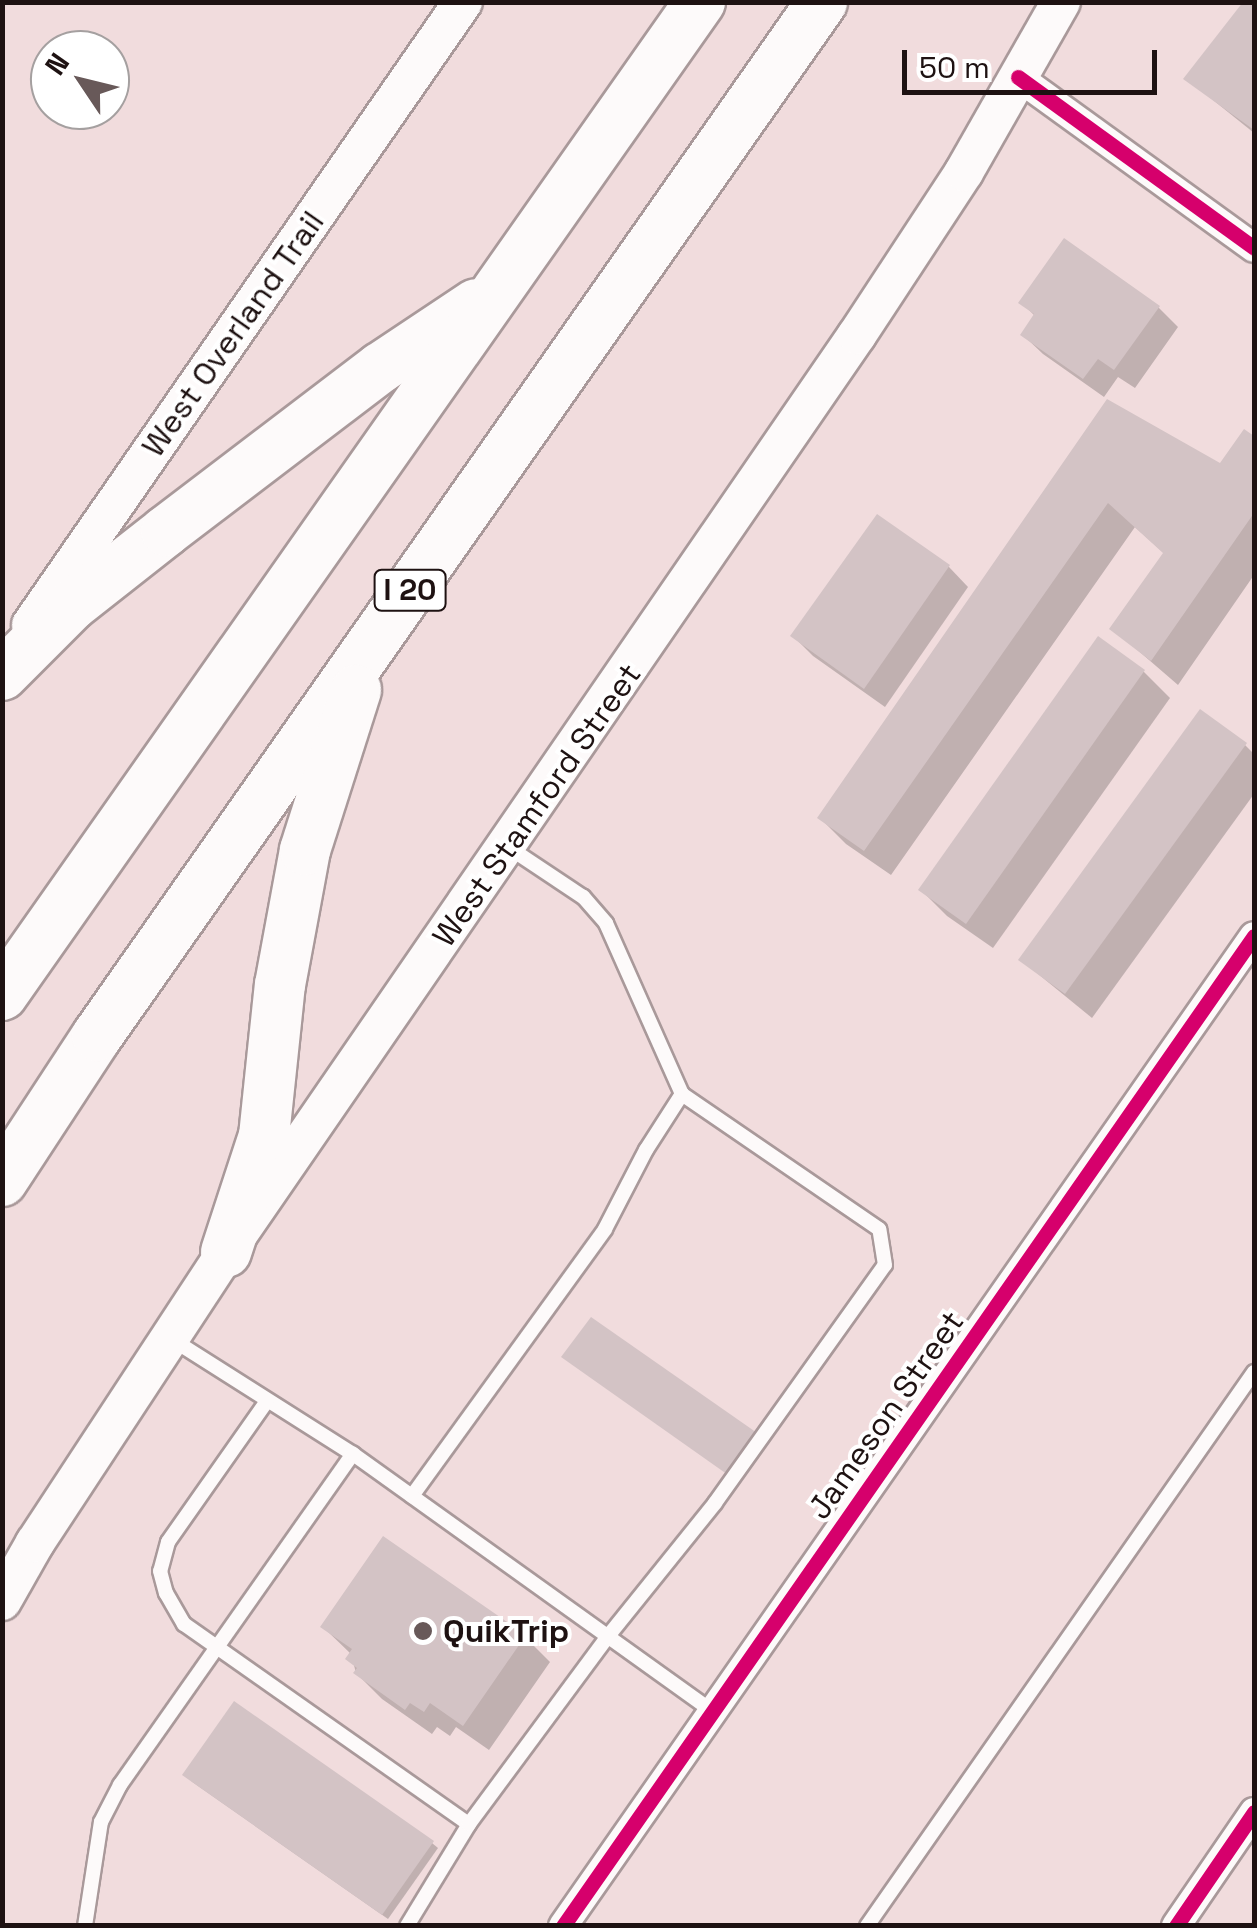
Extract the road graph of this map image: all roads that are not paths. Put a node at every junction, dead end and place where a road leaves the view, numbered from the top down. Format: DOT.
graph roads {
  1 [pos="462,2"];
  2 [pos="700,2"];
  3 [pos="822,2"];
  4 [pos="1061,2"];
  5 [pos="1018,77"];
  6 [pos="1254,248"];
  7 [pos="500,287"];
  8 [pos="367,652"];
  9 [pos="2,666"];
  10 [pos="2,676"];
  11 [pos="508,847"];
  12 [pos="1254,936"];
  13 [pos="2,995"];
  14 [pos="682,1094"];
  15 [pos="2,1181"];
  16 [pos="226,1252"];
  17 [pos="170,1337"];
  18 [pos="1254,1372"];
  19 [pos="267,1401"];
  20 [pos="353,1454"];
  21 [pos="412,1496"];
  22 [pos="2,1602"];
  23 [pos="609,1636"];
  24 [pos="218,1648"];
  25 [pos="712,1712"];
  26 [pos="1254,1812"];
  27 [pos="469,1824"];
  28 [pos="86,1926"];
  29 [pos="407,1926"];
  30 [pos="562,1926"];
  31 [pos="867,1926"];
  32 [pos="1176,1926"];
  1 -- 9 [label="main road, West Overland Trail"];
  2 -- 7 [label="highway"];
  3 -- 8 [label="highway, I 20"];
  4 -- 5 [label="main road, West Stamford Street"];
  5 -- 6 [label="street"];
  5 -- 11 [label="main road, West Stamford Street"];
  7 -- 10 [label="highway"];
  7 -- 13 [label="highway"];
  8 -- 15 [label="highway, I 20"];
  8 -- 16 [label="highway"];
  11 -- 14 [label="lane"];
  11 -- 16 [label="main road, West Stamford Street"];
  12 -- 25 [label="street, Jameson Street"];
  14 -- 21 [label="lane"];
  14 -- 23 [label="lane"];
  16 -- 17 [label="main road, West Stamford Street"];
  17 -- 19 [label="lane"];
  17 -- 22 [label="main road, West Stamford Street"];
  18 -- 31 [label="lane"];
  19 -- 20 [label="lane"];
  19 -- 24 [label="lane"];
  20 -- 21 [label="lane"];
  20 -- 24 [label="lane"];
  21 -- 23 [label="lane"];
  23 -- 25 [label="lane"];
  23 -- 27 [label="lane"];
  24 -- 27 [label="lane"];
  24 -- 28 [label="lane"];
  25 -- 30 [label="street, Jameson Street"];
  26 -- 32 [label="street"];
  27 -- 29 [label="lane"];
}
